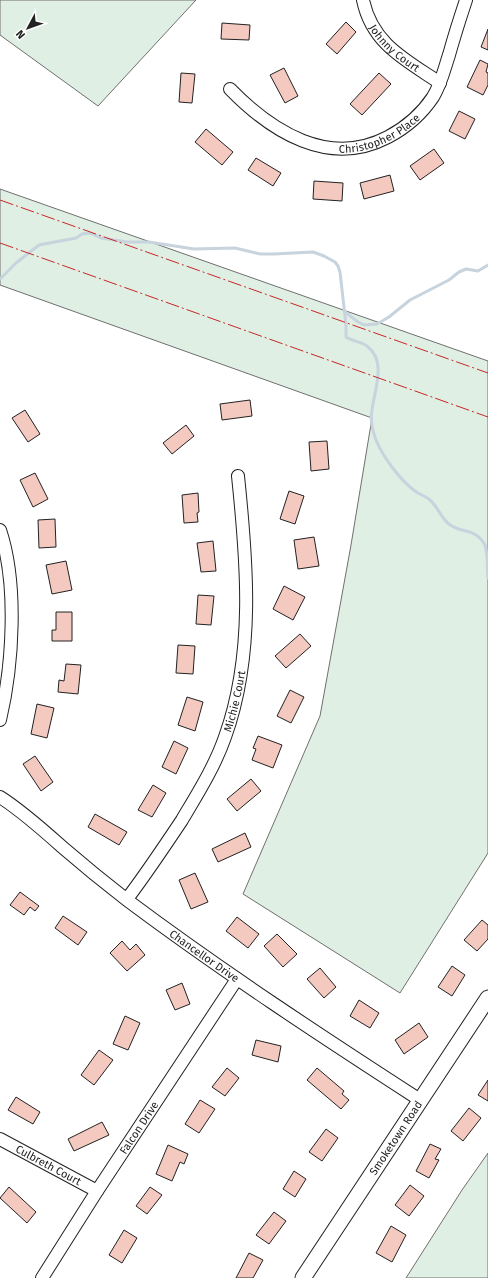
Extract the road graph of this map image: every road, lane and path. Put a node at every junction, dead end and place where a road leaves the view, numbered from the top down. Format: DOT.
graph roads {
  1 [pos="363,0"];
  2 [pos="466,0"];
  3 [pos="440,83"];
  4 [pos="230,89"];
  5 [pos="238,476"];
  6 [pos="0,530"];
  7 [pos="0,720"];
  8 [pos="0,797"];
  9 [pos="127,899"];
  10 [pos="237,979"];
  11 [pos="488,998"];
  12 [pos="420,1100"];
  13 [pos="0,1139"];
  14 [pos="97,1191"];
  15 [pos="42,1278"];
  16 [pos="303,1278"];
  1 -- 3 [label="street, Johnny Court"];
  2 -- 3 [label="street, Christopher Place"];
  3 -- 4 [label="street, Christopher Place"];
  5 -- 9 [label="street, Michie Court"];
  6 -- 7 [label="street"];
  8 -- 9 [label="street, Chancellor Drive"];
  9 -- 10 [label="street, Chancellor Drive"];
  10 -- 12 [label="street, Chancellor Drive"];
  10 -- 14 [label="street, Falcon Drive"];
  11 -- 12 [label="main road, Smoketown Road"];
  12 -- 16 [label="main road, Smoketown Road"];
  13 -- 14 [label="street, Culbreth Court"];
  14 -- 15 [label="street, Falcon Drive"];
}
